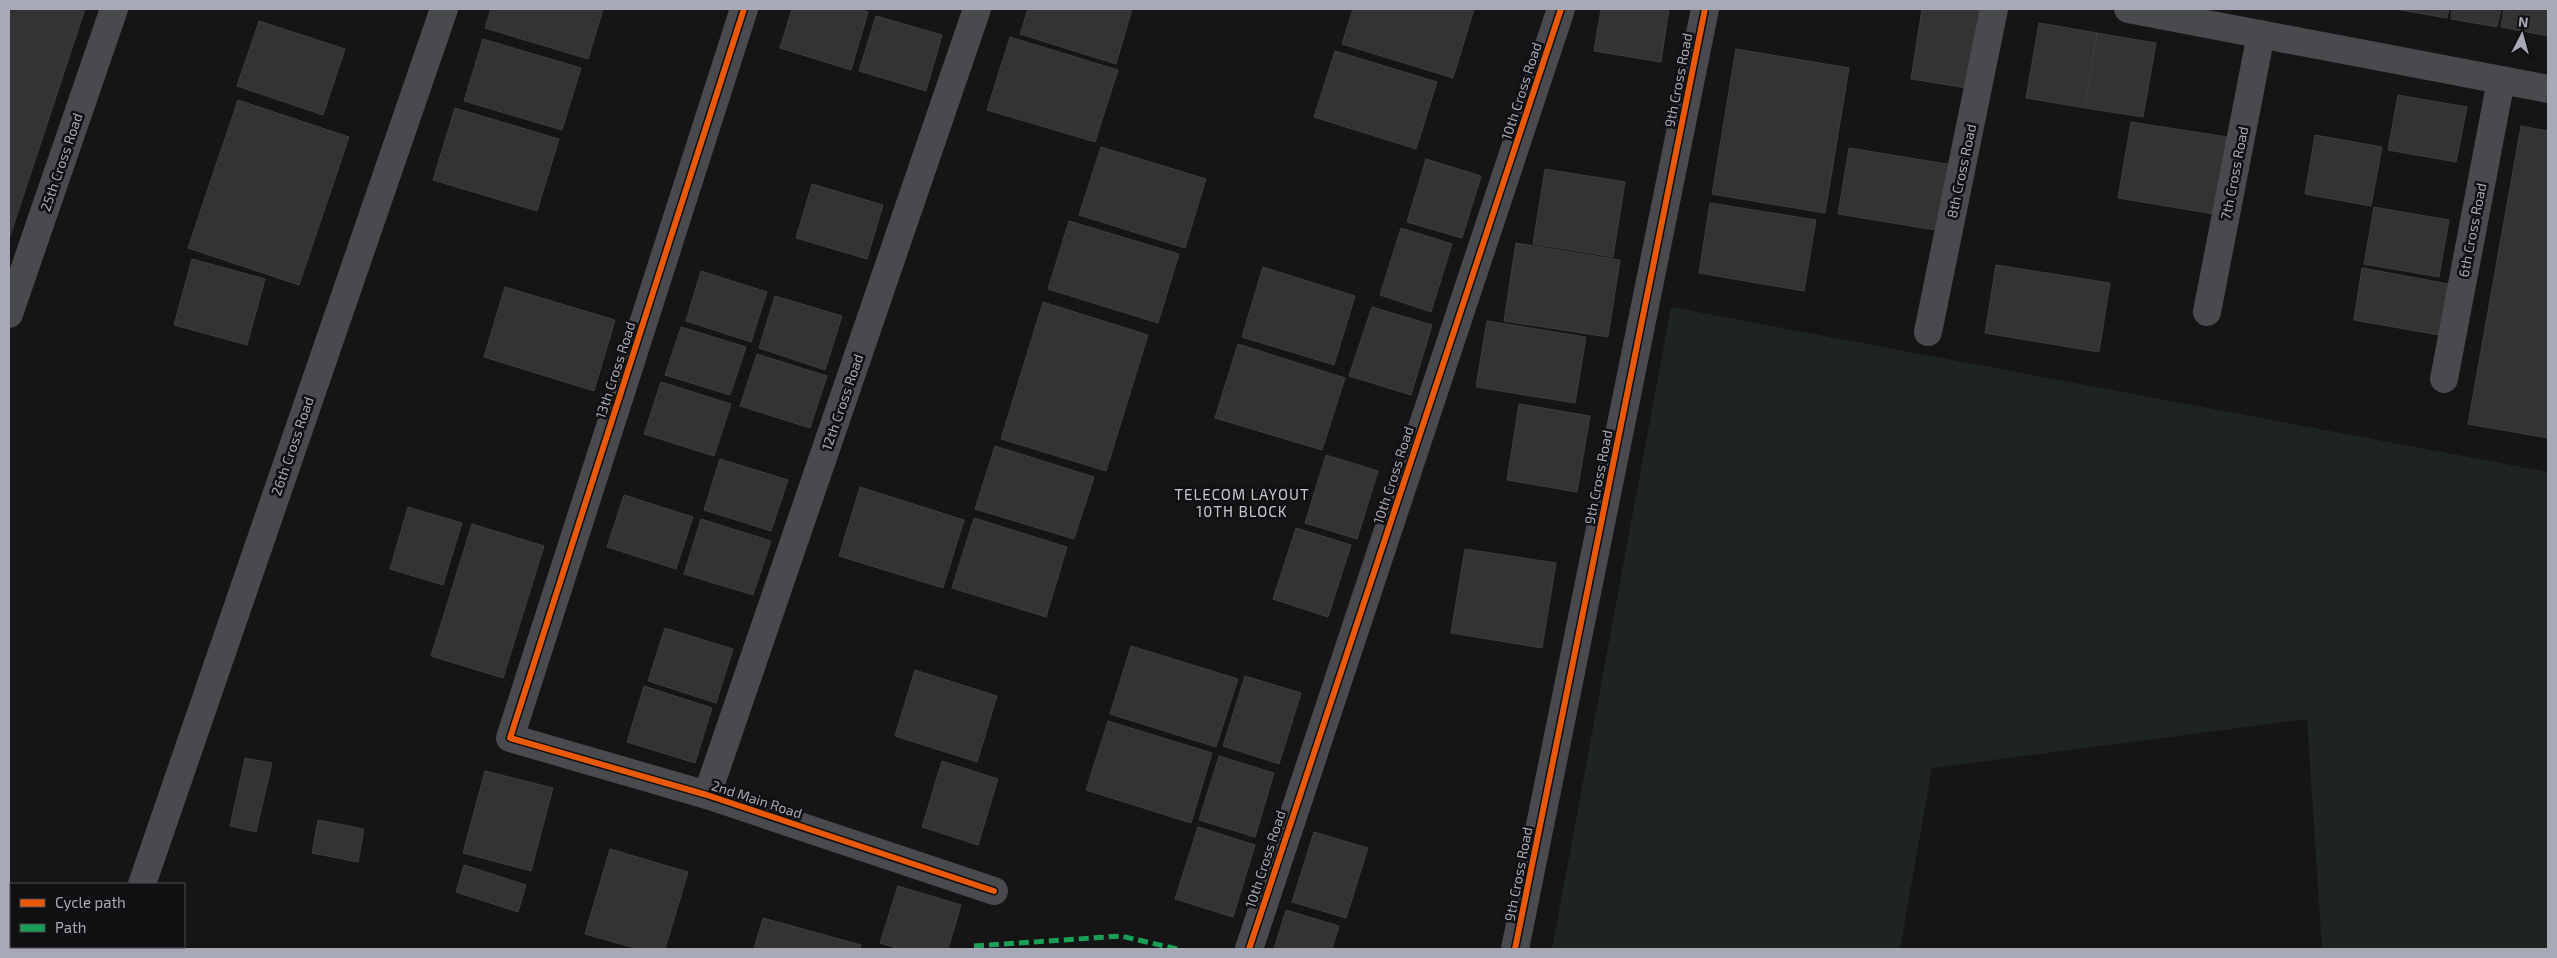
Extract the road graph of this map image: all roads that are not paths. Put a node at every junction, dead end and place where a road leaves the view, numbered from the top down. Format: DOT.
graph roads {
  1 [pos="114,9"];
  2 [pos="444,9"];
  3 [pos="744,9"];
  4 [pos="977,9"];
  5 [pos="1561,9"];
  6 [pos="1705,9"];
  7 [pos="1994,9"];
  8 [pos="2128,9"];
  9 [pos="2261,34"];
  10 [pos="2501,80"];
  11 [pos="2548,89"];
  12 [pos="2207,312"];
  13 [pos="9,314"];
  14 [pos="1928,332"];
  15 [pos="2444,379"];
  16 [pos="510,738"];
  17 [pos="707,795"];
  18 [pos="142,883"];
  19 [pos="994,891"];
  20 [pos="1249,949"];
  21 [pos="1515,949"];
  1 -- 13 [label="street, 25th Cross Road"];
  2 -- 18 [label="street, 26th Cross Road"];
  3 -- 16 [label="street, 13th Cross Road"];
  4 -- 17 [label="street, 12th Cross Road"];
  5 -- 20 [label="street, 10th Cross Road"];
  6 -- 21 [label="street, 9th Cross Road"];
  7 -- 14 [label="street, 8th Cross Road"];
  8 -- 9 [label="street"];
  9 -- 10 [label="street"];
  9 -- 12 [label="street, 7th Cross Road"];
  10 -- 11 [label="street"];
  10 -- 15 [label="street, 6th Cross Road"];
  16 -- 17 [label="street, 2nd Main Road"];
  17 -- 19 [label="street, 2nd Main Road"];
}
